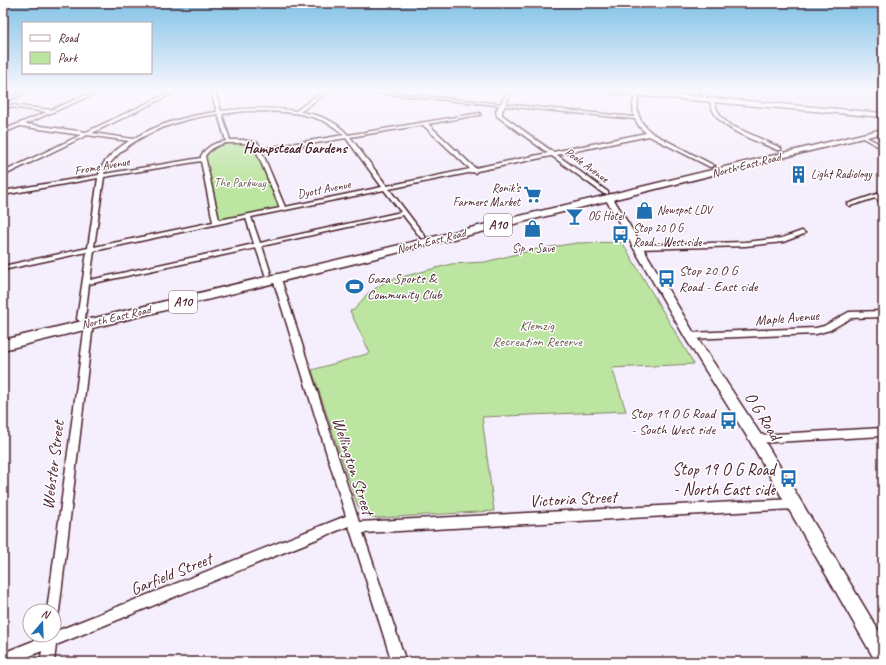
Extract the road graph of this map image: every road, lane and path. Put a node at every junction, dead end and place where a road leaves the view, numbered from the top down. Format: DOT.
graph roads {
  1 [pos="27,122"];
  2 [pos="111,122"];
  3 [pos="177,122"];
  4 [pos="223,122"];
  5 [pos="329,122"];
  6 [pos="430,122"];
  7 [pos="508,122"];
  8 [pos="638,122"];
  9 [pos="724,122"];
  10 [pos="424,123"];
  11 [pos="20,125"];
  12 [pos="883,126"];
  13 [pos="883,131"];
  14 [pos="3,132"];
  15 [pos="86,134"];
  16 [pos="650,134"];
  17 [pos="859,134"];
  18 [pos="347,136"];
  19 [pos="132,140"];
  20 [pos="228,141"];
  21 [pos="883,148"];
  22 [pos="260,150"];
  23 [pos="779,150"];
  24 [pos="789,154"];
  25 [pos="554,155"];
  26 [pos="203,159"];
  27 [pos="712,166"];
  28 [pos="475,171"];
  29 [pos="721,171"];
  30 [pos="3,174"];
  31 [pos="102,177"];
  32 [pos="386,188"];
  33 [pos="3,193"];
  34 [pos="883,194"];
  35 [pos="608,195"];
  36 [pos="875,196"];
  37 [pos="883,202"];
  38 [pos="850,204"];
  39 [pos="283,209"];
  40 [pos="405,213"];
  41 [pos="248,216"];
  42 [pos="216,222"];
  43 [pos="802,233"];
  44 [pos="425,240"];
  45 [pos="258,245"];
  46 [pos="638,247"];
  47 [pos="90,248"];
  48 [pos="3,268"];
  49 [pos="273,277"];
  50 [pos="86,283"];
  51 [pos="883,314"];
  52 [pos="85,321"];
  53 [pos="690,336"];
  54 [pos="3,338"];
  55 [pos="3,345"];
  56 [pos="883,432"];
  57 [pos="756,439"];
  58 [pos="793,504"];
  59 [pos="354,524"];
  60 [pos="54,603"];
  61 [pos="62,634"];
  62 [pos="39,643"];
  63 [pos="49,643"];
  64 [pos="883,655"];
  65 [pos="3,660"];
  66 [pos="47,662"];
  67 [pos="399,662"];
  1 -- 11 [label="street"];
  2 -- 15 [label="street"];
  3 -- 19 [label="street, Webster Street"];
  4 -- 20 [label="street"];
  5 -- 18 [label="street, Webster Street"];
  6 -- 10 [label="street"];
  7 -- 25 [label="street, Poole Avenue"];
  8 -- 16 [label="street"];
  9 -- 23 [label="street"];
  10 -- 18 [label="street"];
  10 -- 28 [label="street"];
  11 -- 14 [label="street"];
  11 -- 15 [label="street"];
  12 -- 17 [label="highway, North East Road / A10"];
  13 -- 17 [label="highway, North East Road / A10"];
  15 -- 19 [label="street"];
  15 -- 30 [label="street"];
  16 -- 25 [label="street, Dyott Avenue"];
  16 -- 27 [label="street"];
  17 -- 21 [label="street"];
  17 -- 23 [label="highway, North East Road / A10"];
  17 -- 24 [label="highway, North East Road / A10"];
  18 -- 22 [label="street"];
  18 -- 32 [label="street, Webster Street"];
  19 -- 31 [label="street, Webster Street"];
  20 -- 22 [label="street"];
  20 -- 26 [label="street"];
  22 -- 39 [label="street"];
  23 -- 24 [label="highway"];
  23 -- 27 [label="highway, North East Road / A10"];
  24 -- 29 [label="highway, North East Road / A10"];
  25 -- 28 [label="street, Dyott Avenue"];
  25 -- 35 [label="street, Poole Avenue"];
  26 -- 31 [label="street, Frome Avenue"];
  26 -- 42 [label="street"];
  27 -- 29 [label="highway"];
  27 -- 35 [label="highway, North East Road / A10"];
  28 -- 32 [label="street, Dyott Avenue"];
  29 -- 35 [label="highway, North East Road / A10"];
  31 -- 33 [label="street, Frome Avenue"];
  31 -- 47 [label="street, Webster Street"];
  32 -- 39 [label="street, Dyott Avenue"];
  32 -- 40 [label="street, Webster Street"];
  34 -- 36 [label="street"];
  35 -- 44 [label="highway, North East Road / A10"];
  35 -- 46 [label="main road, O G Road"];
  36 -- 37 [label="street"];
  36 -- 38 [label="street"];
  39 -- 41 [label="street, Dyott Avenue"];
  40 -- 44 [label="street, Webster Street"];
  40 -- 45 [label="street"];
  41 -- 42 [label="street, Dyott Avenue"];
  41 -- 45 [label="street, Wellington Street"];
  42 -- 47 [label="street, Dyott Avenue"];
  43 -- 46 [label="street"];
  44 -- 49 [label="highway, North East Road / A10"];
  45 -- 49 [label="street, Wellington Street"];
  45 -- 50 [label="street"];
  46 -- 53 [label="main road, O G Road"];
  47 -- 48 [label="street, Dyott Avenue"];
  47 -- 50 [label="street, Webster Street"];
  49 -- 52 [label="highway, North East Road / A10"];
  49 -- 59 [label="street, Wellington Street"];
  50 -- 52 [label="street, Webster Street"];
  51 -- 53 [label="street, Maple Avenue"];
  52 -- 54 [label="highway, North East Road / A10"];
  52 -- 55 [label="highway, North East Road / A10"];
  52 -- 60 [label="street, Webster Street"];
  53 -- 57 [label="main road, O G Road"];
  56 -- 57 [label="street"];
  57 -- 58 [label="main road, O G Road"];
  58 -- 59 [label="street, Victoria Street"];
  58 -- 64 [label="main road, O G Road"];
  59 -- 61 [label="street, Garfield Street"];
  59 -- 67 [label="street, Wellington Street"];
  62 -- 65 [label="street, Garfield Street"];
  63 -- 66 [label="street"];
}
